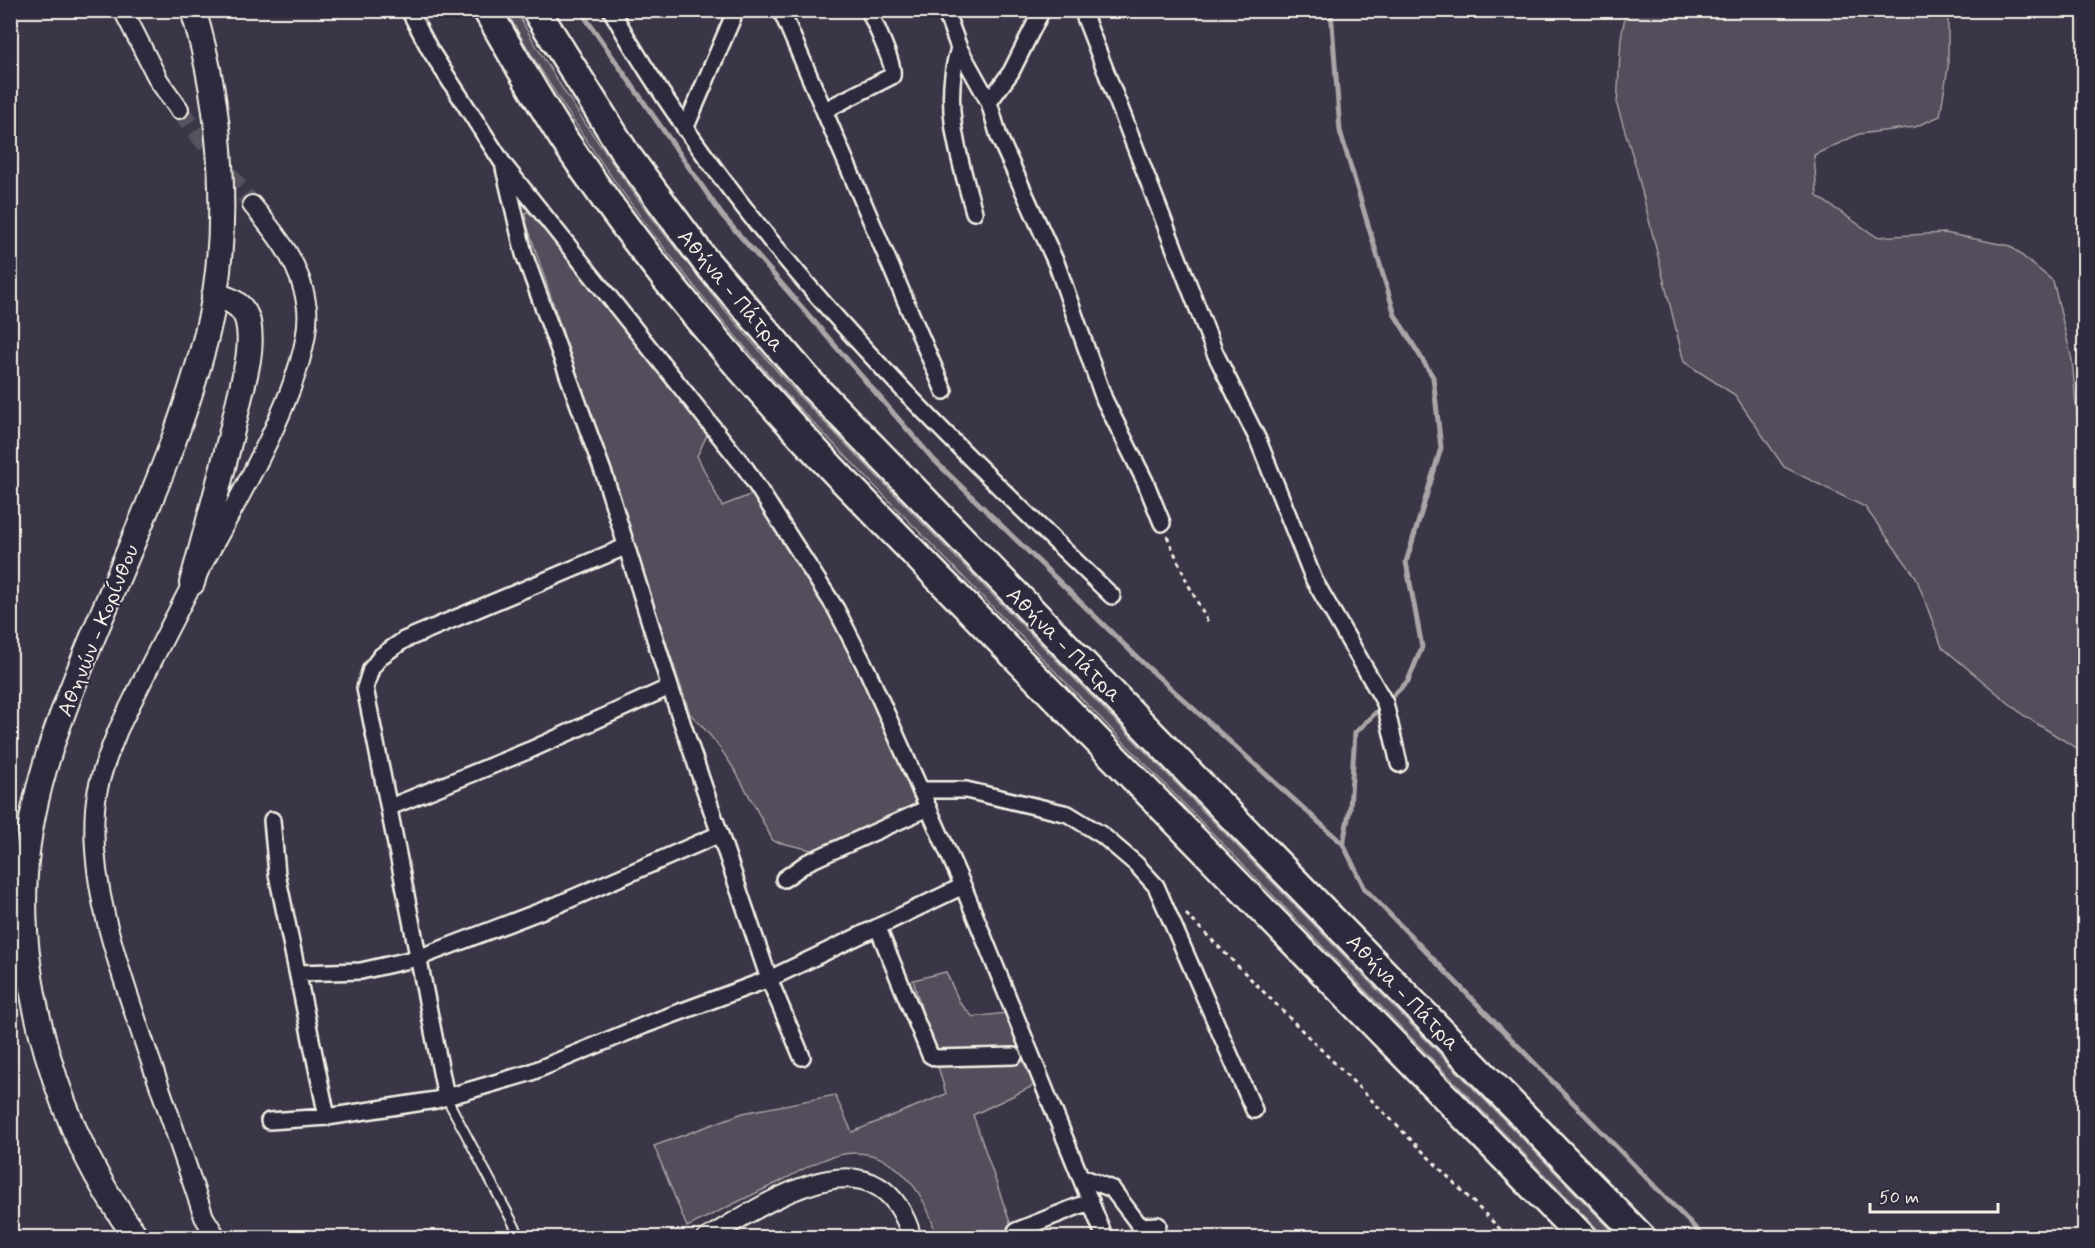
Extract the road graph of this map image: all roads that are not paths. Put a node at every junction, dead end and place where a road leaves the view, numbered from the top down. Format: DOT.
graph roads {
  1 [pos="123,10"];
  2 [pos="193,10"];
  3 [pos="409,10"];
  4 [pos="487,10"];
  5 [pos="536,10"];
  6 [pos="611,10"];
  7 [pos="736,10"];
  8 [pos="782,10"];
  9 [pos="869,10"];
  10 [pos="945,10"];
  11 [pos="1042,10"];
  12 [pos="1082,10"];
  13 [pos="959,48"];
  14 [pos="988,102"];
  15 [pos="179,109"];
  16 [pos="825,110"];
  17 [pos="685,129"];
  18 [pos="504,165"];
  19 [pos="252,205"];
  20 [pos="974,212"];
  21 [pos="214,296"];
  22 [pos="944,391"];
  23 [pos="1162,523"];
  24 [pos="625,547"];
  25 [pos="192,583"];
  26 [pos="1112,596"];
  27 [pos="670,687"];
  28 [pos="1399,764"];
  29 [pos="920,790"];
  30 [pos="390,807"];
  31 [pos="928,808"];
  32 [pos="272,820"];
  33 [pos="720,834"];
  34 [pos="784,879"];
  35 [pos="963,886"];
  36 [pos="878,928"];
  37 [pos="418,958"];
  38 [pos="299,973"];
  39 [pos="769,979"];
  40 [pos="1014,1056"];
  41 [pos="802,1058"];
  42 [pos="446,1097"];
  43 [pos="1254,1110"];
  44 [pos="327,1117"];
  45 [pos="269,1121"];
  46 [pos="1082,1177"];
  47 [pos="1091,1201"];
  48 [pos="1158,1225"];
  49 [pos="1016,1231"];
  50 [pos="137,1238"];
  51 [pos="217,1238"];
  52 [pos="521,1238"];
  53 [pos="707,1238"];
  54 [pos="912,1238"];
  55 [pos="1106,1238"];
  56 [pos="1582,1238"];
  57 [pos="1642,1238"];
  1 -- 15 [label="street"];
  2 -- 21 [label="main road, Αθηνών - Κορίνθου"];
  3 -- 18 [label="street"];
  4 -- 56 [label="highway, Αθήνα - Πάτρα"];
  5 -- 57 [label="highway, Αθήνα - Πάτρα"];
  6 -- 17 [label="street"];
  7 -- 17 [label="street"];
  8 -- 16 [label="street"];
  9 -- 16 [label="street"];
  10 -- 13 [label="street"];
  11 -- 14 [label="street"];
  12 -- 28 [label="street"];
  13 -- 14 [label="street"];
  13 -- 20 [label="street"];
  14 -- 23 [label="street"];
  16 -- 22 [label="street"];
  17 -- 26 [label="street"];
  18 -- 24 [label="street"];
  18 -- 29 [label="street"];
  19 -- 25 [label="street"];
  21 -- 25 [label="main road"];
  21 -- 50 [label="main road, Αθηνών - Κορίνθου"];
  24 -- 27 [label="street"];
  24 -- 30 [label="street"];
  25 -- 51 [label="street"];
  27 -- 30 [label="street"];
  27 -- 33 [label="street"];
  29 -- 31 [label="street"];
  29 -- 43 [label="street"];
  30 -- 37 [label="street"];
  31 -- 34 [label="street"];
  31 -- 35 [label="street"];
  32 -- 38 [label="street"];
  33 -- 37 [label="street"];
  33 -- 39 [label="street"];
  35 -- 36 [label="street"];
  35 -- 46 [label="street"];
  36 -- 39 [label="street"];
  36 -- 40 [label="street"];
  37 -- 38 [label="street"];
  37 -- 42 [label="street"];
  38 -- 44 [label="street"];
  39 -- 41 [label="street"];
  39 -- 42 [label="street"];
  42 -- 44 [label="street"];
  42 -- 52 [label="lane"];
  44 -- 45 [label="street"];
  46 -- 47 [label="street"];
  46 -- 48 [label="street"];
  47 -- 49 [label="street"];
  47 -- 55 [label="street"];
  53 -- 54 [label="street"];
}
